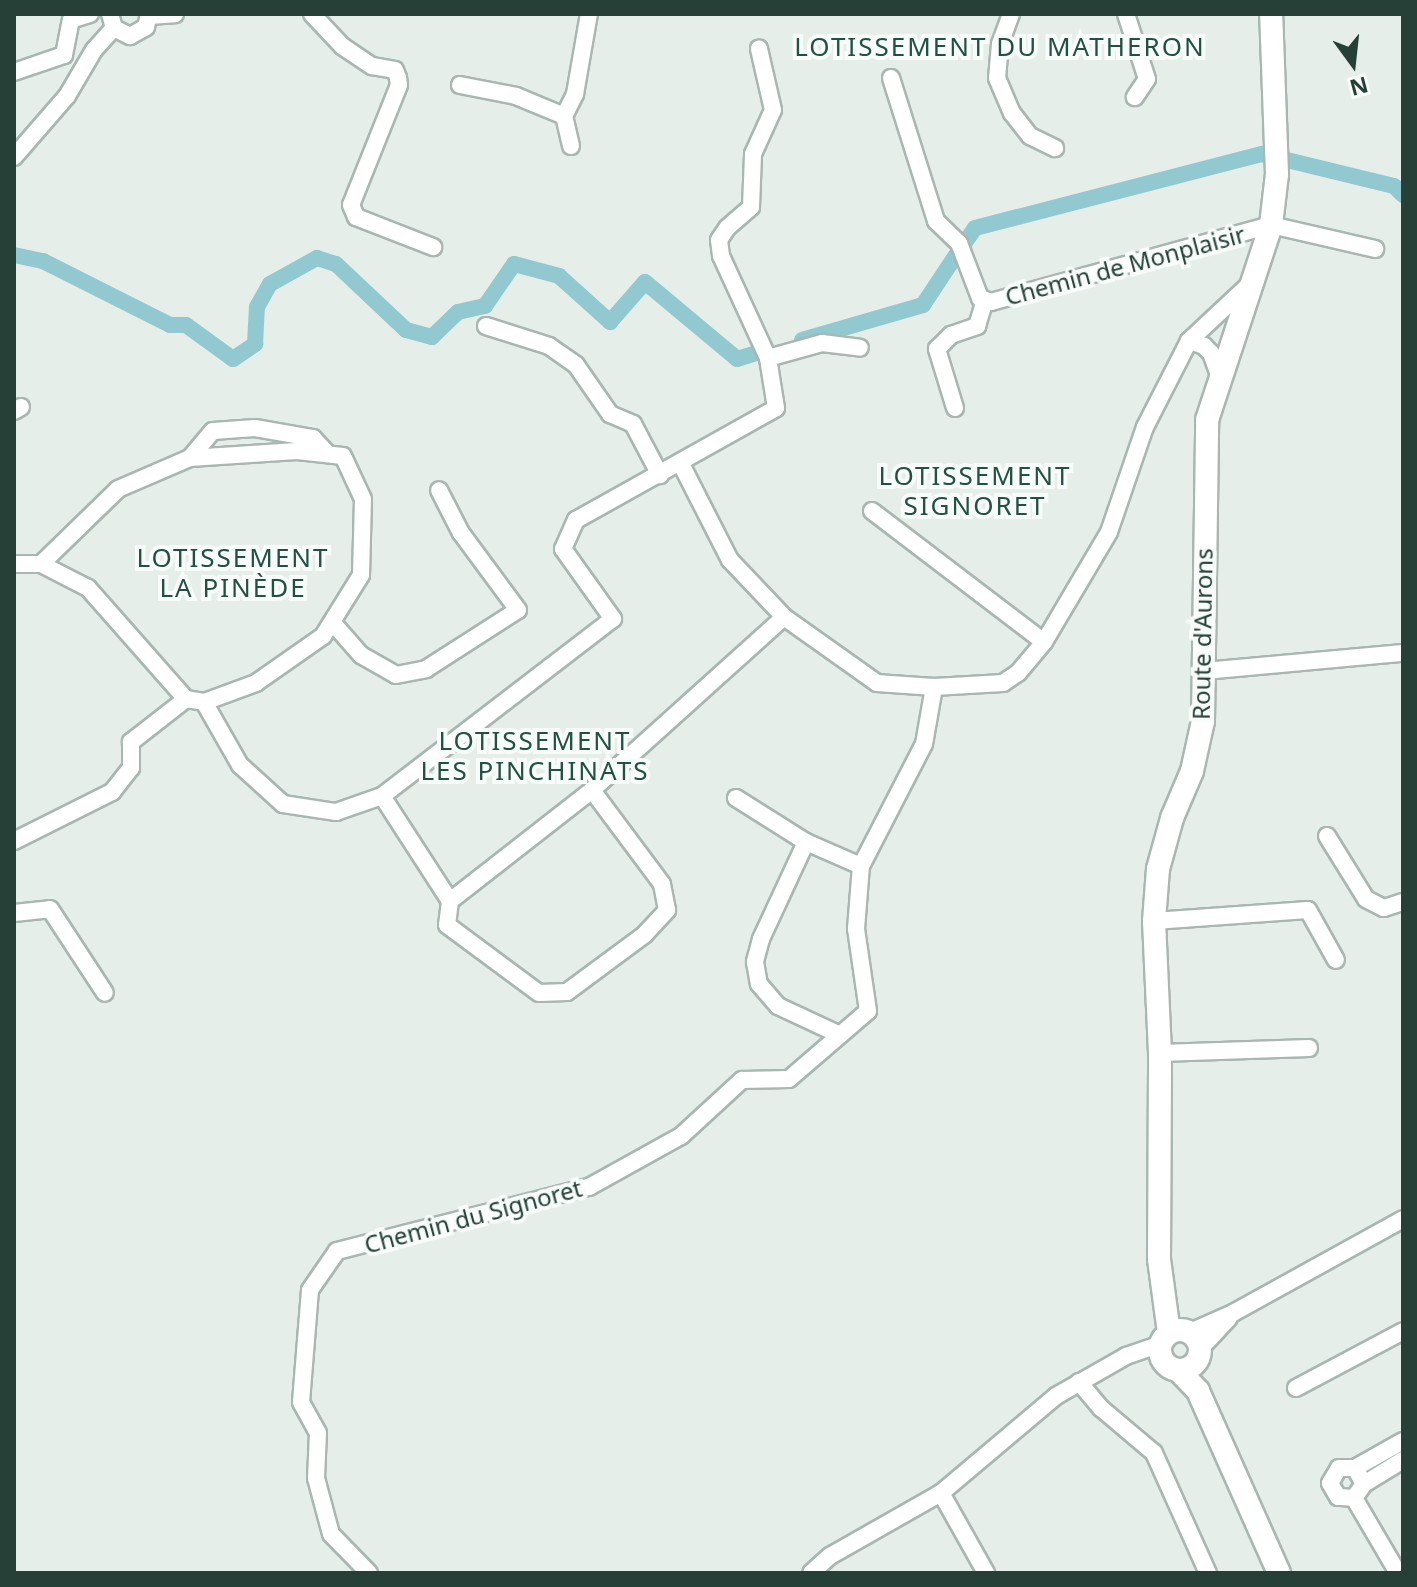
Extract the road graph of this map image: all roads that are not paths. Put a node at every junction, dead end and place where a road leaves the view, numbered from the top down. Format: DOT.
graph roads {
  1 [pos="90,14"];
  2 [pos="175,14"];
  3 [pos="312,14"];
  4 [pos="589,14"];
  5 [pos="1011,14"];
  6 [pos="1126,14"];
  7 [pos="1271,14"];
  8 [pos="149,15"];
  9 [pos="112,21"];
  10 [pos="759,49"];
  11 [pos="14,72"];
  12 [pos="891,78"];
  13 [pos="460,85"];
  14 [pos="1135,97"];
  15 [pos="564,116"];
  16 [pos="571,146"];
  17 [pos="1055,148"];
  18 [pos="14,157"];
  19 [pos="1271,225"];
  20 [pos="433,247"];
  21 [pos="1375,249"];
  22 [pos="1251,283"];
  23 [pos="982,299"];
  24 [pos="486,326"];
  25 [pos="1189,341"];
  26 [pos="860,348"];
  27 [pos="768,358"];
  28 [pos="1221,381"];
  29 [pos="955,408"];
  30 [pos="328,454"];
  31 [pos="190,458"];
  32 [pos="681,464"];
  33 [pos="660,475"];
  34 [pos="439,490"];
  35 [pos="872,511"];
  36 [pos="14,564"];
  37 [pos="41,564"];
  38 [pos="784,617"];
  39 [pos="332,622"];
  40 [pos="1044,642"];
  41 [pos="1403,653"];
  42 [pos="1204,671"];
  43 [pos="934,687"];
  44 [pos="186,699"];
  45 [pos="204,702"];
  46 [pos="592,790"];
  47 [pos="382,796"];
  48 [pos="736,798"];
  49 [pos="1327,836"];
  50 [pos="14,841"];
  51 [pos="806,842"];
  52 [pos="861,866"];
  53 [pos="450,901"];
  54 [pos="1403,902"];
  55 [pos="14,913"];
  56 [pos="1154,921"];
  57 [pos="1336,960"];
  58 [pos="105,993"];
  59 [pos="840,1035"];
  60 [pos="1309,1048"];
  61 [pos="1160,1053"];
  62 [pos="1403,1219"];
  63 [pos="1403,1331"];
  64 [pos="1180,1348"];
  65 [pos="1079,1382"];
  66 [pos="1296,1388"];
  67 [pos="1403,1441"];
  68 [pos="1403,1460"];
  69 [pos="1355,1468"];
  70 [pos="1359,1491"];
  71 [pos="941,1493"];
  72 [pos="369,1573"];
  73 [pos="811,1573"];
  74 [pos="986,1573"];
  75 [pos="1208,1573"];
  76 [pos="1279,1573"];
  77 [pos="1398,1573"];
  1 -- 11 [label="street"];
  2 -- 8 [label="street"];
  3 -- 20 [label="street"];
  4 -- 15 [label="street"];
  5 -- 17 [label="street"];
  6 -- 14 [label="street"];
  7 -- 19 [label="street, Route d'Aurons"];
  8 -- 9 [label="street"];
  9 -- 18 [label="street"];
  10 -- 27 [label="street"];
  12 -- 23 [label="street"];
  13 -- 15 [label="street"];
  15 -- 16 [label="street"];
  19 -- 21 [label="street"];
  19 -- 22 [label="street, Route d'Aurons"];
  19 -- 23 [label="street, Chemin de Monplaisir"];
  22 -- 25 [label="street"];
  22 -- 28 [label="street, Route d'Aurons"];
  23 -- 29 [label="street"];
  24 -- 33 [label="street"];
  25 -- 28 [label="street"];
  25 -- 40 [label="street"];
  26 -- 27 [label="street"];
  27 -- 32 [label="street"];
  28 -- 42 [label="street, Route d'Aurons"];
  30 -- 31 [label="street"];
  30 -- 31 [label="street"];
  30 -- 39 [label="street"];
  31 -- 37 [label="street"];
  32 -- 33 [label="street"];
  32 -- 38 [label="street"];
  33 -- 47 [label="street"];
  34 -- 39 [label="street"];
  35 -- 40 [label="street"];
  36 -- 37 [label="street"];
  37 -- 44 [label="street"];
  38 -- 43 [label="street"];
  38 -- 46 [label="street"];
  39 -- 45 [label="street"];
  40 -- 43 [label="street"];
  41 -- 42 [label="street"];
  42 -- 56 [label="street, Route d'Aurons"];
  43 -- 52 [label="street, Chemin du Signoret"];
  44 -- 45 [label="street"];
  44 -- 50 [label="street"];
  45 -- 47 [label="street"];
  46 -- 53 [label="street"];
  46 -- 53 [label="street"];
  47 -- 53 [label="street"];
  48 -- 51 [label="street"];
  49 -- 54 [label="street"];
  51 -- 52 [label="street"];
  51 -- 59 [label="street"];
  52 -- 59 [label="street, Chemin du Signoret"];
  55 -- 58 [label="street"];
  56 -- 57 [label="street"];
  56 -- 61 [label="street, Route d'Aurons"];
  59 -- 72 [label="street, Chemin du Signoret"];
  60 -- 61 [label="street"];
  61 -- 64 [label="street, Route d'Aurons"];
  62 -- 64 [label="street"];
  63 -- 66 [label="street"];
  64 -- 65 [label="street"];
  64 -- 76 [label="street, Route d'Aurons"];
  65 -- 71 [label="street"];
  65 -- 75 [label="street"];
  67 -- 69 [label="street"];
  68 -- 70 [label="street"];
  69 -- 70 [label="street"];
  69 -- 70 [label="street"];
  70 -- 77 [label="street"];
  71 -- 73 [label="street"];
  71 -- 74 [label="street"];
}
